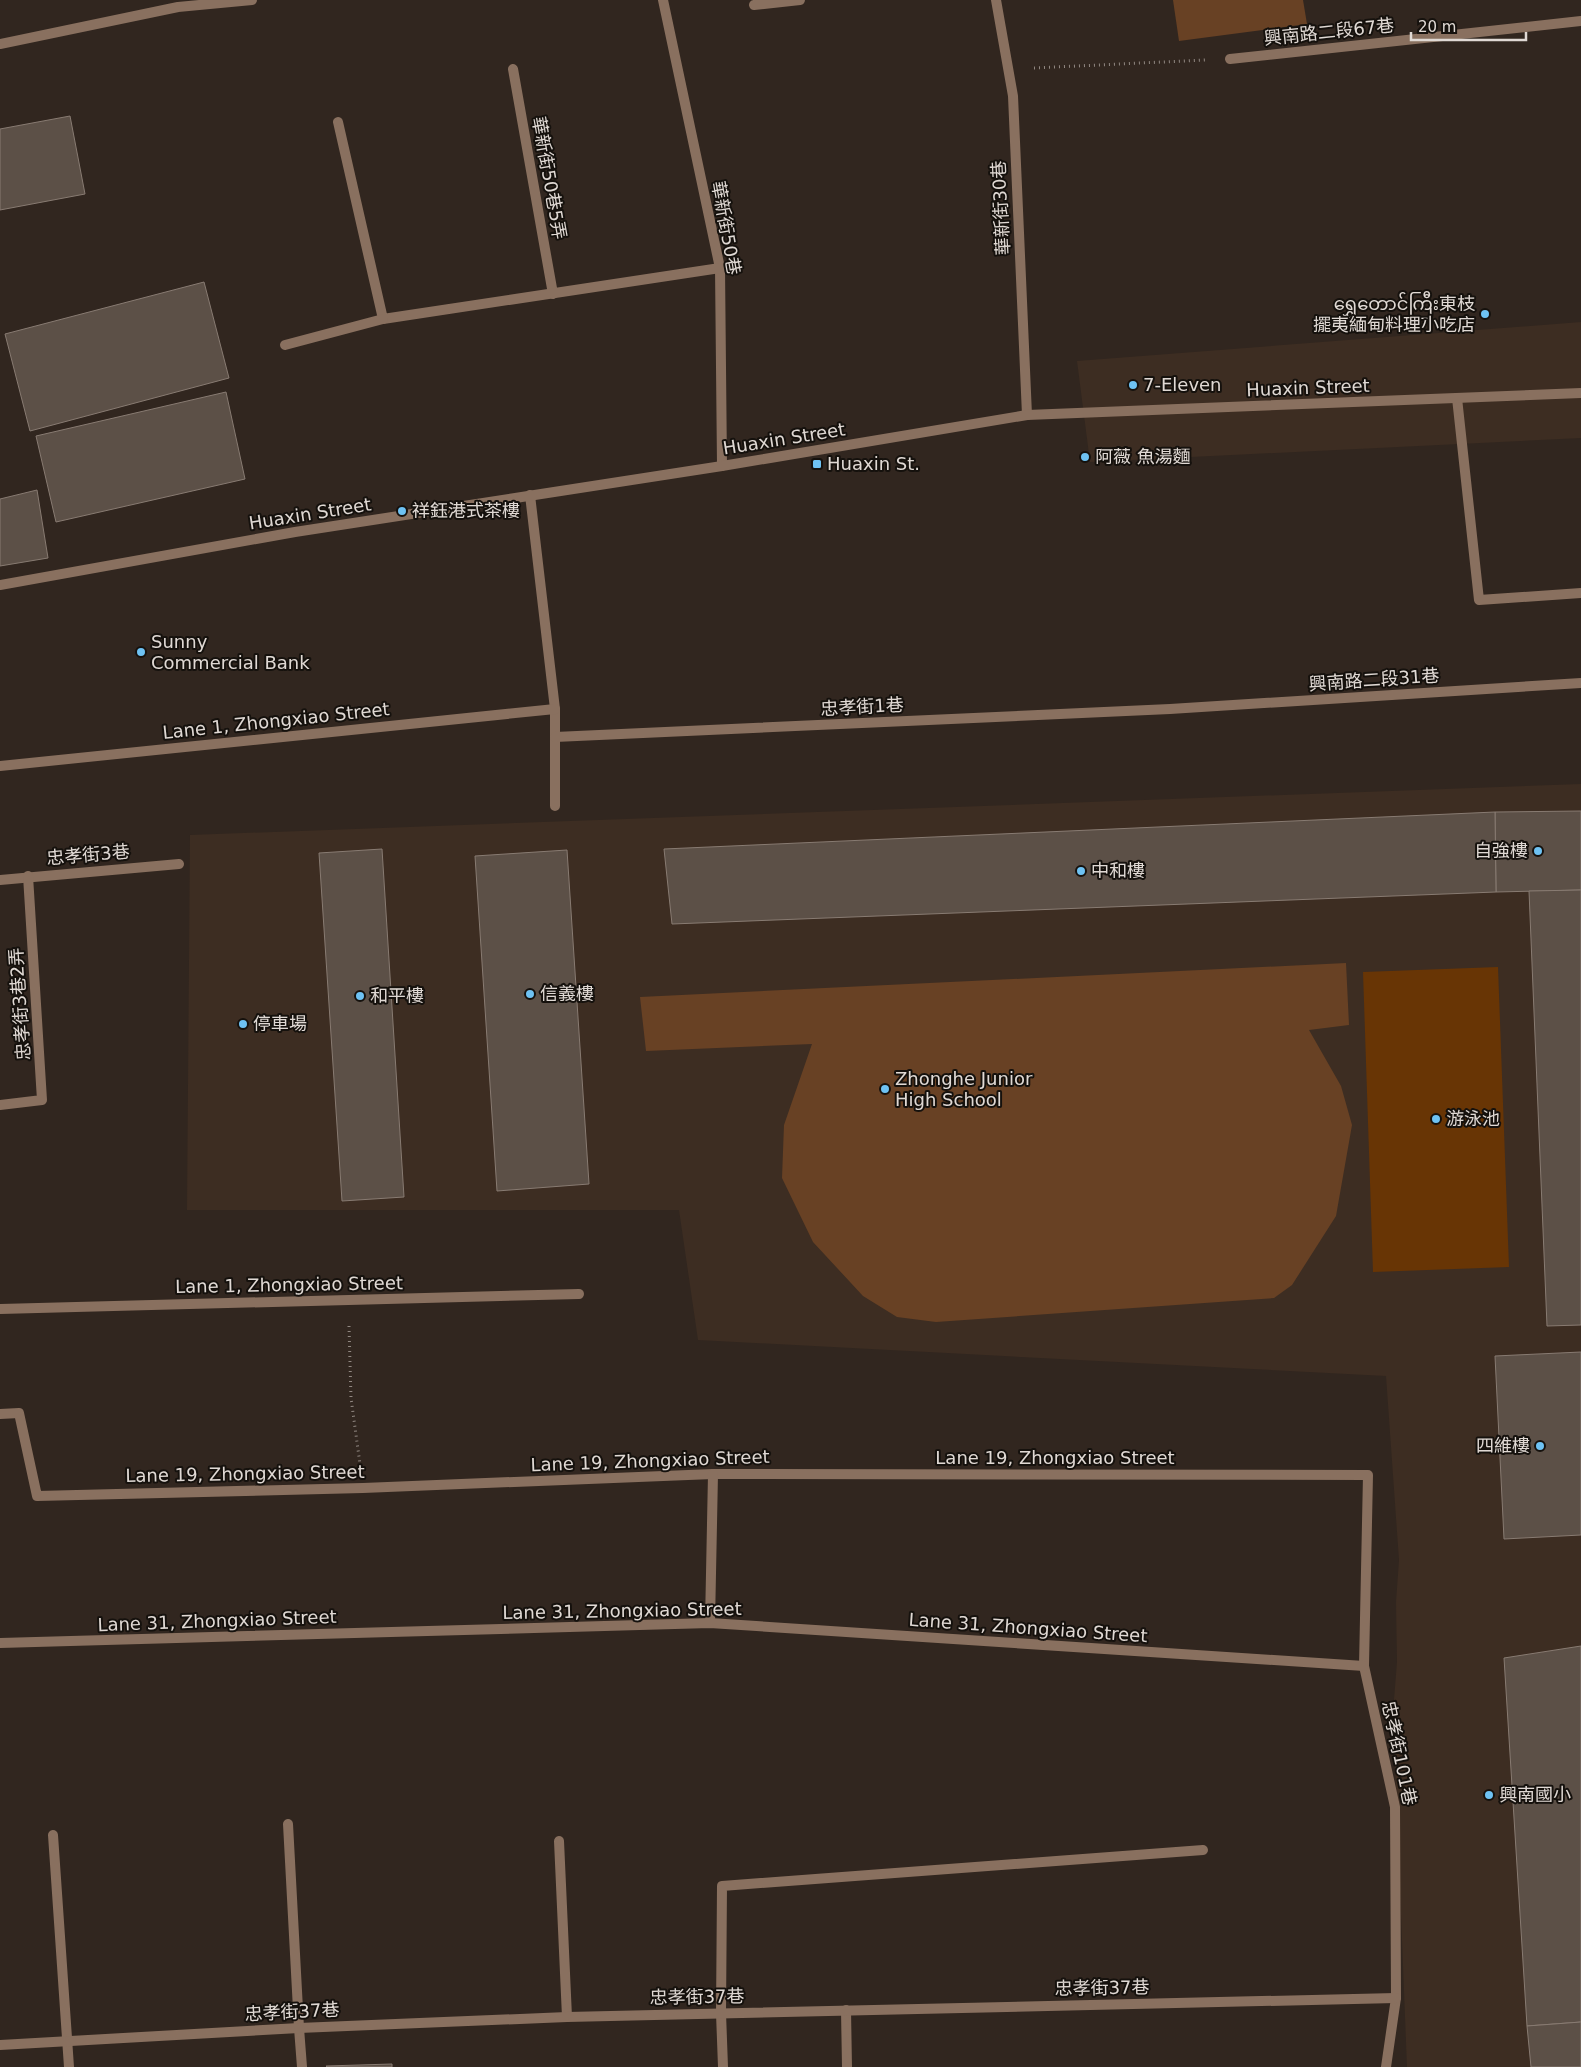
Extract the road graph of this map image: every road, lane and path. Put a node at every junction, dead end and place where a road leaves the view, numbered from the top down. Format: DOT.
graph roads {
  1 [pos="252,0"];
  2 [pos="663,0"];
  3 [pos="800,0"];
  4 [pos="996,0"];
  5 [pos="178,3"];
  6 [pos="754,5"];
  7 [pos="1581,21"];
  8 [pos="0,44"];
  9 [pos="1230,59"];
  10 [pos="513,69"];
  11 [pos="1010,75"];
  12 [pos="338,122"];
  13 [pos="720,268"];
  14 [pos="553,294"];
  15 [pos="383,319"];
  16 [pos="284,345"];
  17 [pos="1581,393"];
  18 [pos="1457,398"];
  19 [pos="1027,415"];
  20 [pos="722,466"];
  21 [pos="530,495"];
  22 [pos="0,586"];
  23 [pos="1581,593"];
  24 [pos="1581,684"];
  25 [pos="555,709"];
  26 [pos="1170,709"];
  27 [pos="555,738"];
  28 [pos="0,766"];
  29 [pos="555,806"];
  30 [pos="179,864"];
  31 [pos="28,876"];
  32 [pos="0,880"];
  33 [pos="0,1105"];
  34 [pos="579,1294"];
  35 [pos="348,1300"];
  36 [pos="0,1309"];
  37 [pos="0,1414"];
  38 [pos="713,1474"];
  39 [pos="1368,1476"];
  40 [pos="363,1488"];
  41 [pos="710,1623"];
  42 [pos="0,1643"];
  43 [pos="1364,1666"];
  44 [pos="288,1824"];
  45 [pos="53,1835"];
  46 [pos="559,1840"];
  47 [pos="1204,1850"];
  48 [pos="1396,1998"];
  49 [pos="846,2010"];
  50 [pos="721,2013"];
  51 [pos="567,2017"];
  52 [pos="298,2028"];
  53 [pos="67,2041"];
  54 [pos="0,2045"];
  55 [pos="69,2067"];
  56 [pos="302,2067"];
  57 [pos="723,2067"];
  58 [pos="847,2067"];
  59 [pos="1386,2067"];
  1 -- 5 [label="street"];
  2 -- 13 [label="street, 華新街50巷"];
  3 -- 6 [label="street"];
  4 -- 11 [label="street, 華新街30巷"];
  5 -- 8 [label="street"];
  7 -- 9 [label="street, 興南路二段67巷"];
  9 -- 11 [label="path"];
  10 -- 14 [label="street, 華新街50巷5弄"];
  11 -- 19 [label="street, 華新街30巷"];
  12 -- 15 [label="street"];
  13 -- 14 [label="street"];
  13 -- 20 [label="street, 華新街50巷"];
  14 -- 15 [label="street"];
  15 -- 16 [label="street"];
  17 -- 18 [label="street, Huaxin Street"];
  18 -- 19 [label="street, Huaxin Street"];
  18 -- 23 [label="street"];
  19 -- 20 [label="street, Huaxin Street"];
  20 -- 21 [label="street, Huaxin Street"];
  21 -- 22 [label="street, Huaxin Street"];
  21 -- 25 [label="street"];
  24 -- 26 [label="street, 興南路二段31巷"];
  25 -- 27 [label="street"];
  25 -- 28 [label="street, Lane 1, Zhongxiao Street"];
  26 -- 27 [label="street, 忠孝街1巷"];
  27 -- 29 [label="street"];
  30 -- 31 [label="street, 忠孝街3巷"];
  31 -- 32 [label="street, 忠孝街3巷"];
  31 -- 33 [label="street, 忠孝街3巷2弄"];
  34 -- 35 [label="street, Lane 1, Zhongxiao Street"];
  35 -- 36 [label="street, Lane 1, Zhongxiao Street"];
  35 -- 40 [label="path"];
  37 -- 40 [label="street, Lane 19, Zhongxiao Street"];
  38 -- 39 [label="street, Lane 19, Zhongxiao Street"];
  38 -- 40 [label="street, Lane 19, Zhongxiao Street"];
  38 -- 41 [label="street"];
  39 -- 43 [label="street, 忠孝街101巷"];
  41 -- 42 [label="street, Lane 31, Zhongxiao Street"];
  41 -- 43 [label="street, Lane 31, Zhongxiao Street"];
  43 -- 48 [label="street, 忠孝街101巷"];
  44 -- 52 [label="street"];
  45 -- 53 [label="street"];
  46 -- 51 [label="street"];
  47 -- 50 [label="street"];
  48 -- 49 [label="street, 忠孝街37巷"];
  48 -- 59 [label="street, 忠孝街101巷"];
  49 -- 50 [label="street, 忠孝街37巷"];
  49 -- 58 [label="street"];
  50 -- 51 [label="street, 忠孝街37巷"];
  50 -- 57 [label="street"];
  51 -- 52 [label="street, 忠孝街37巷"];
  52 -- 53 [label="street, 忠孝街37巷"];
  52 -- 56 [label="street"];
  53 -- 54 [label="street, 忠孝街37巷"];
  53 -- 55 [label="street"];
}
